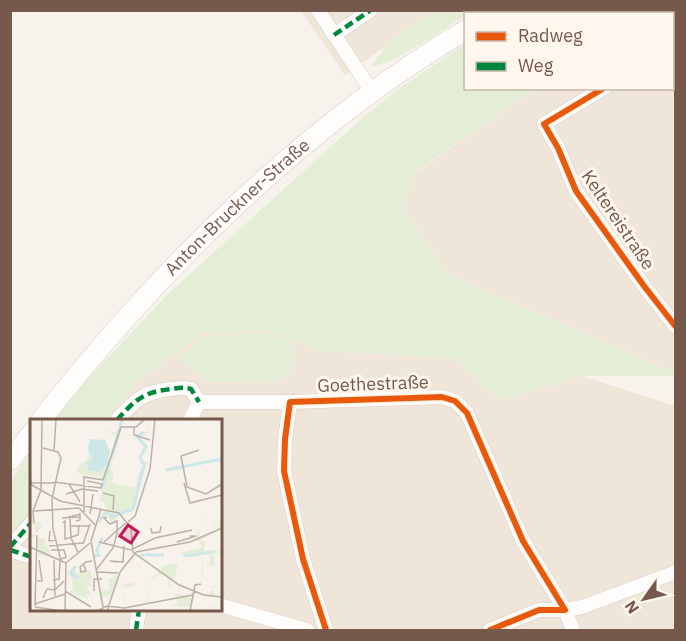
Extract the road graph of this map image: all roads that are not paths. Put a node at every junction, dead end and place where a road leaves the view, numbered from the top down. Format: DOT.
graph roads {
  1 [pos="318,10"];
  2 [pos="371,10"];
  3 [pos="464,31"];
  4 [pos="334,35"];
  5 [pos="601,90"];
  6 [pos="372,92"];
  7 [pos="675,327"];
  8 [pos="198,402"];
  9 [pos="290,402"];
  10 [pos="42,419"];
  11 [pos="118,419"];
  12 [pos="190,419"];
  13 [pos="30,435"];
  14 [pos="10,460"];
  15 [pos="30,524"];
  16 [pos="10,549"];
  17 [pos="30,556"];
  18 [pos="675,572"];
  19 [pos="222,606"];
  20 [pos="565,609"];
  21 [pos="139,611"];
  22 [pos="136,630"];
  23 [pos="307,630"];
  24 [pos="326,630"];
  25 [pos="490,630"];
  26 [pos="573,630"];
  1 -- 4 [label="street"];
  2 -- 4 [label="street"];
  3 -- 6 [label="main road, Anton-Bruckner-Straße"];
  4 -- 6 [label="street"];
  5 -- 7 [label="street, Keltereistraße"];
  6 -- 10 [label="main road, Anton-Bruckner-Straße"];
  8 -- 9 [label="street, Goethestraße"];
  8 -- 11 [label="street"];
  8 -- 12 [label="street"];
  9 -- 20 [label="street, Goethestraße"];
  9 -- 24 [label="street"];
  13 -- 14 [label="main road"];
  15 -- 16 [label="street"];
  16 -- 17 [label="street"];
  18 -- 20 [label="street"];
  19 -- 23 [label="street"];
  20 -- 25 [label="street"];
  20 -- 26 [label="street, Goethestraße"];
  21 -- 22 [label="street"];
}
